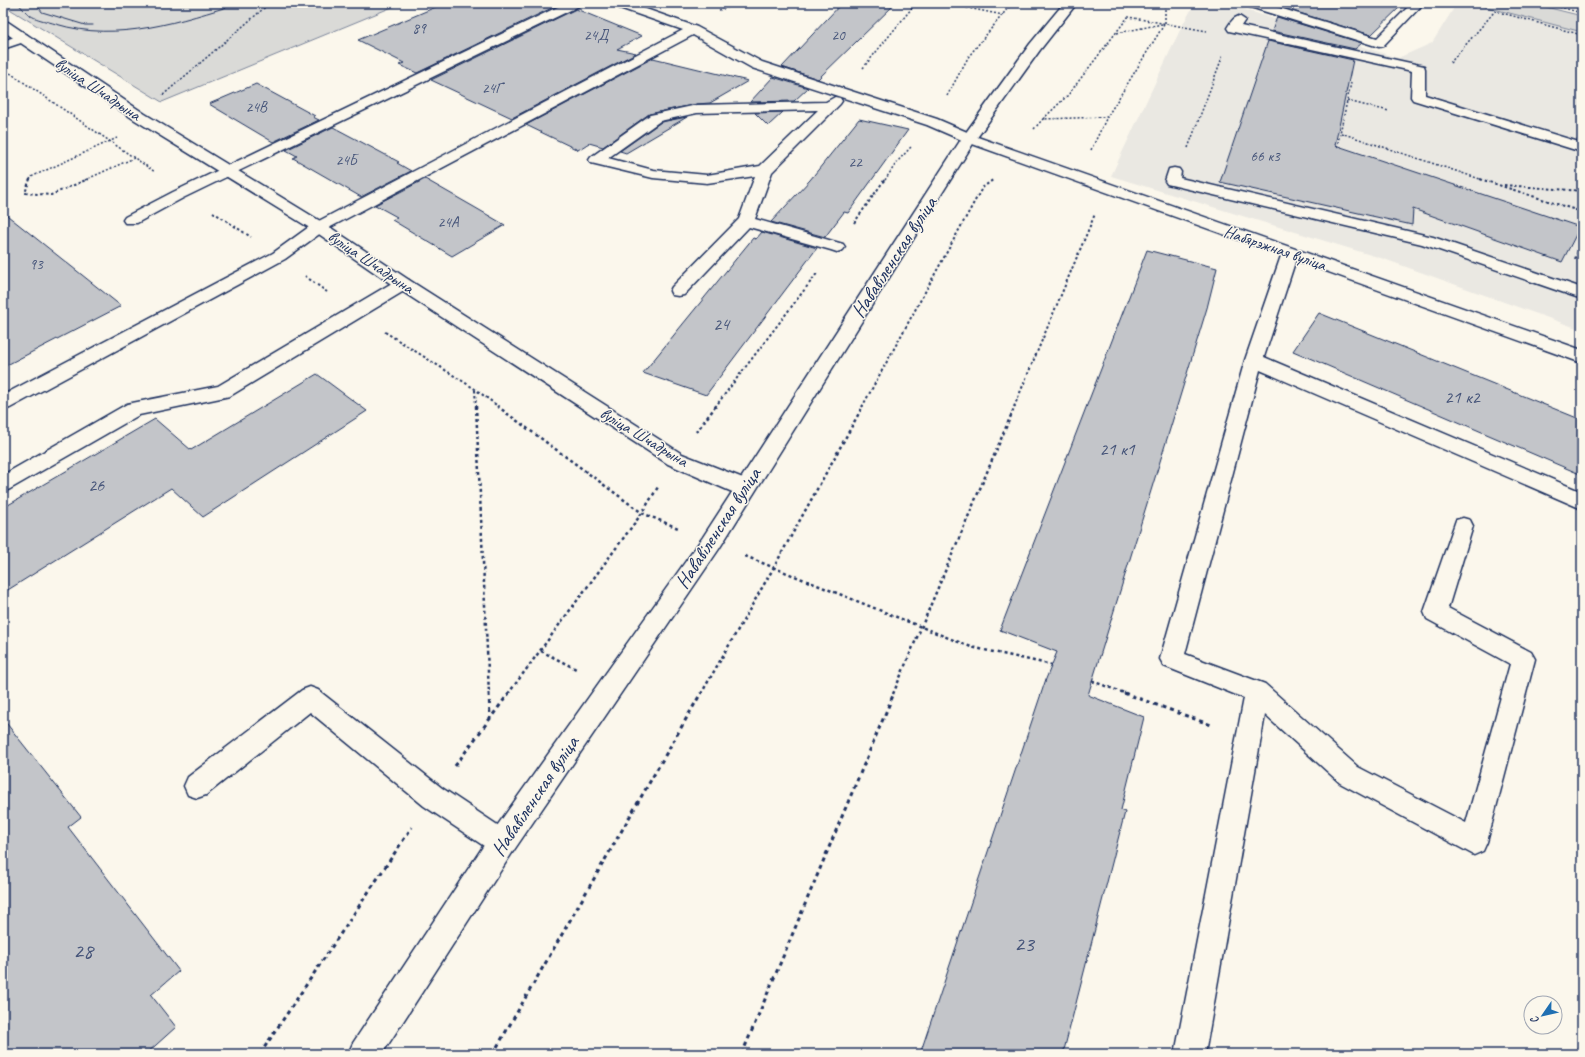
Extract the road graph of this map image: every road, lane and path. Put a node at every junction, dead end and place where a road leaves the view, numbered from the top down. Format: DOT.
graph roads {
  1 [pos="270,3"];
  2 [pos="575,3"];
  3 [pos="618,3"];
  4 [pos="916,3"];
  5 [pos="943,3"];
  6 [pos="1071,3"];
  7 [pos="1164,3"];
  8 [pos="1250,3"];
  9 [pos="1407,3"];
  10 [pos="1544,3"];
  11 [pos="1582,13"];
  12 [pos="1002,15"];
  13 [pos="1239,20"];
  14 [pos="1165,23"];
  15 [pos="3,25"];
  16 [pos="1182,26"];
  17 [pos="693,30"];
  18 [pos="1117,33"];
  19 [pos="1582,35"];
  20 [pos="23,38"];
  21 [pos="3,45"];
  22 [pos="1225,51"];
  23 [pos="1419,69"];
  24 [pos="9,73"];
  25 [pos="842,94"];
  26 [pos="830,106"];
  27 [pos="1346,106"];
  28 [pos="140,117"];
  29 [pos="1107,117"];
  30 [pos="1043,119"];
  31 [pos="1032,131"];
  32 [pos="1341,132"];
  33 [pos="969,138"];
  34 [pos="110,141"];
  35 [pos="1338,147"];
  36 [pos="1188,148"];
  37 [pos="1582,148"];
  38 [pos="134,158"];
  39 [pos="765,170"];
  40 [pos="228,171"];
  41 [pos="1174,172"];
  42 [pos="998,176"];
  43 [pos="1077,178"];
  44 [pos="1499,185"];
  45 [pos="1582,191"];
  46 [pos="184,192"];
  47 [pos="1098,207"];
  48 [pos="1582,212"];
  49 [pos="131,220"];
  50 [pos="746,221"];
  51 [pos="319,227"];
  52 [pos="837,247"];
  53 [pos="1290,253"];
  54 [pos="279,256"];
  55 [pos="403,284"];
  56 [pos="678,291"];
  57 [pos="1582,294"];
  58 [pos="355,313"];
  59 [pos="1582,357"];
  60 [pos="1254,360"];
  61 [pos="475,389"];
  62 [pos="3,403"];
  63 [pos="3,484"];
  64 [pos="745,488"];
  65 [pos="1582,501"];
  66 [pos="1463,526"];
  67 [pos="711,543"];
  68 [pos="774,566"];
  69 [pos="921,627"];
  70 [pos="1052,665"];
  71 [pos="1092,681"];
  72 [pos="1257,692"];
  73 [pos="490,719"];
  74 [pos="1248,740"];
  75 [pos="197,786"];
  76 [pos="502,843"];
  77 [pos="364,1054"];
  78 [pos="493,1054"];
  79 [pos="742,1054"];
  80 [pos="1190,1054"];
  1 -- 28 [label="path"];
  2 -- 40 [label="lane"];
  3 -- 17 [label="lane"];
  4 -- 25 [label="path"];
  5 -- 12 [label="path"];
  6 -- 33 [label="street, Нававіленская вуліца"];
  7 -- 14 [label="path"];
  8 -- 9 [label="lane"];
  10 -- 11 [label="path"];
  13 -- 23 [label="lane"];
  14 -- 16 [label="path"];
  14 -- 18 [label="path"];
  14 -- 18 [label="path"];
  14 -- 29 [label="path"];
  15 -- 20 [label="street, вуліца Шчадрына"];
  17 -- 25 [label="lane"];
  17 -- 51 [label="lane"];
  18 -- 30 [label="path"];
  19 -- 23 [label="path"];
  20 -- 21 [label="lane"];
  20 -- 28 [label="street, вуліца Шчадрына"];
  22 -- 36 [label="path"];
  23 -- 37 [label="lane"];
  24 -- 34 [label="path"];
  25 -- 26 [label="lane"];
  25 -- 33 [label="lane"];
  26 -- 39 [label="lane"];
  26 -- 39 [label="lane"];
  27 -- 32 [label="path"];
  28 -- 34 [label="path"];
  28 -- 40 [label="street, вуліца Шчадрына"];
  29 -- 30 [label="path"];
  29 -- 43 [label="path"];
  30 -- 31 [label="path"];
  32 -- 35 [label="path"];
  32 -- 44 [label="path"];
  33 -- 43 [label="street, Набярэжная вуліца"];
  33 -- 64 [label="street, Нававіленская вуліца"];
  34 -- 38 [label="path"];
  34 -- 38 [label="path"];
  38 -- 46 [label="path"];
  39 -- 50 [label="lane"];
  40 -- 46 [label="lane"];
  40 -- 51 [label="street, вуліца Шчадрына"];
  41 -- 57 [label="lane"];
  42 -- 68 [label="path"];
  43 -- 53 [label="street, Набярэжная вуліца"];
  44 -- 45 [label="path"];
  44 -- 48 [label="path"];
  46 -- 49 [label="lane"];
  46 -- 54 [label="path"];
  47 -- 69 [label="path"];
  50 -- 52 [label="lane"];
  50 -- 56 [label="lane"];
  51 -- 54 [label="lane"];
  51 -- 55 [label="street, вуліца Шчадрына"];
  53 -- 59 [label="street, Набярэжная вуліца"];
  53 -- 60 [label="lane"];
  54 -- 58 [label="path"];
  54 -- 62 [label="lane"];
  55 -- 58 [label="lane"];
  55 -- 64 [label="street, вуліца Шчадрына"];
  58 -- 61 [label="path"];
  58 -- 63 [label="lane"];
  60 -- 65 [label="lane"];
  60 -- 72 [label="lane"];
  61 -- 67 [label="path"];
  61 -- 73 [label="path"];
  64 -- 67 [label="street, Нававіленская вуліца"];
  66 -- 72 [label="lane"];
  67 -- 68 [label="path"];
  67 -- 76 [label="street, Нававіленская вуліца"];
  68 -- 69 [label="path"];
  68 -- 78 [label="path"];
  69 -- 70 [label="path"];
  69 -- 79 [label="path"];
  71 -- 74 [label="path"];
  72 -- 74 [label="lane"];
  74 -- 80 [label="lane"];
  75 -- 76 [label="lane"];
  76 -- 77 [label="street, Нававіленская вуліца"];
}
